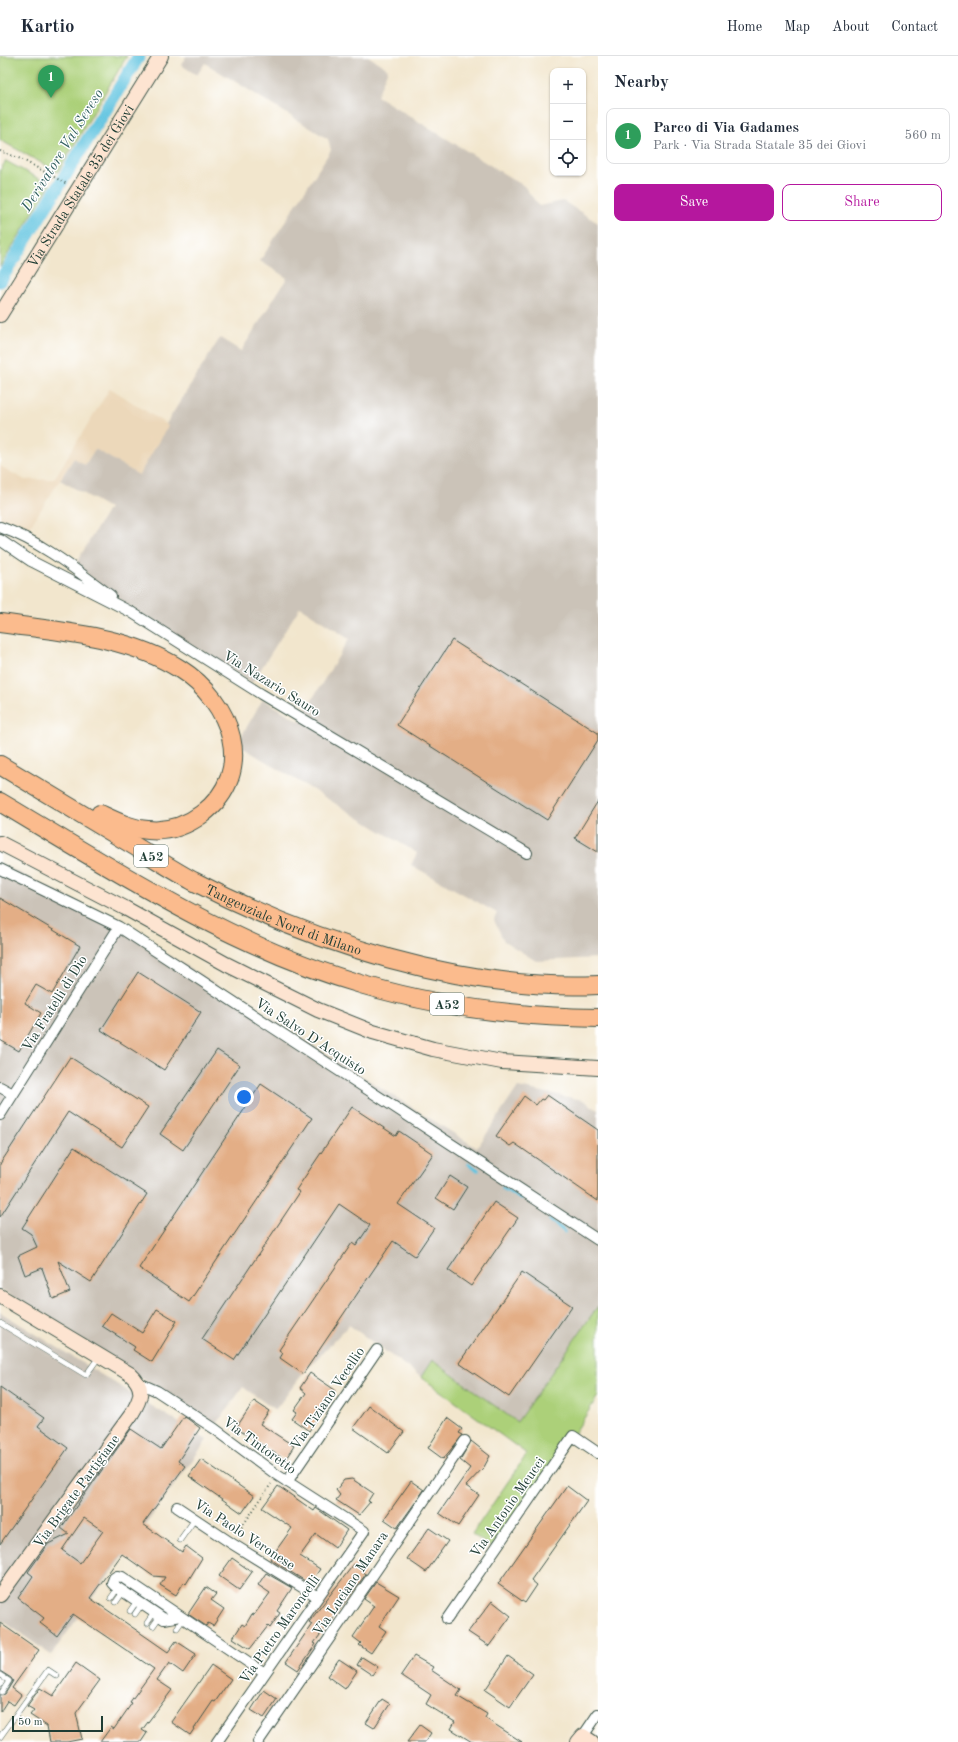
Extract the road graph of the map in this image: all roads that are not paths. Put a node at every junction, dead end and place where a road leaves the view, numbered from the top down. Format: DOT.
graph roads {
  1 [pos="161,56"];
  2 [pos="0,315"];
  3 [pos="0,527"];
  4 [pos="0,540"];
  5 [pos="131,612"];
  6 [pos="0,623"];
  7 [pos="0,761"];
  8 [pos="0,765"];
  9 [pos="0,802"];
  10 [pos="0,843"];
  11 [pos="527,853"];
  12 [pos="0,869"];
  13 [pos="119,927"];
  14 [pos="598,985"];
  15 [pos="598,1018"];
  16 [pos="598,1068"];
  17 [pos="0,1087"];
  18 [pos="13,1094"];
  19 [pos="0,1114"];
  20 [pos="598,1240"];
  21 [pos="0,1296"];
  22 [pos="0,1323"];
  23 [pos="377,1350"];
  24 [pos="100,1356"];
  25 [pos="139,1383"];
  26 [pos="465,1441"];
  27 [pos="598,1453"];
  28 [pos="287,1482"];
  29 [pos="177,1507"];
  30 [pos="195,1519"];
  31 [pos="364,1531"];
  32 [pos="180,1540"];
  33 [pos="121,1590"];
  34 [pos="0,1594"];
  35 [pos="318,1597"];
  36 [pos="112,1598"];
  37 [pos="116,1602"];
  38 [pos="139,1603"];
  39 [pos="132,1612"];
  40 [pos="157,1615"];
  41 [pos="182,1617"];
  42 [pos="447,1620"];
  43 [pos="147,1622"];
  44 [pos="153,1626"];
  45 [pos="178,1628"];
  46 [pos="265,1673"];
  47 [pos="0,1675"];
  48 [pos="57,1676"];
  49 [pos="2,1692"];
  50 [pos="598,1714"];
  51 [pos="0,1737"];
  52 [pos="584,1740"];
  53 [pos="217,1742"];
  54 [pos="258,1742"];
  1 -- 2 [label="main road, Via Strada Statale 35 dei Giovi"];
  3 -- 5 [label="street"];
  4 -- 5 [label="street, Via Nazario Sauro"];
  5 -- 11 [label="street, Via Nazario Sauro"];
  6 -- 7 [label="highway"];
  8 -- 14 [label="highway, Tangenziale Nord di Milano / A52"];
  9 -- 15 [label="highway, A52"];
  10 -- 16 [label="main road"];
  12 -- 13 [label="street, Via Salvo D'Acquisto"];
  13 -- 18 [label="street, Via Fratelli di Dio"];
  13 -- 20 [label="street, Via Salvo D'Acquisto"];
  17 -- 18 [label="street"];
  18 -- 19 [label="street, Via Fratelli di Dio"];
  21 -- 24 [label="main road"];
  22 -- 24 [label="lane"];
  23 -- 28 [label="street, Via Tiziano Vecellio"];
  24 -- 25 [label="main road"];
  25 -- 28 [label="street, Via Tintoretto"];
  25 -- 34 [label="main road, Via Brigate Partigiane"];
  26 -- 54 [label="street, Via Luciano Manara"];
  27 -- 42 [label="street, Via Antonio Meucci"];
  28 -- 31 [label="street, Via Tintoretto"];
  29 -- 30 [label="street, Via Paolo Veronese"];
  30 -- 32 [label="lane"];
  30 -- 35 [label="street, Via Paolo Veronese"];
  31 -- 35 [label="street, Via Pietro Maroncelli"];
  33 -- 36 [label="lane"];
  33 -- 37 [label="lane"];
  33 -- 38 [label="street"];
  33 -- 41 [label="street"];
  35 -- 46 [label="street, Via Pietro Maroncelli"];
  38 -- 39 [label="lane"];
  38 -- 40 [label="street"];
  40 -- 41 [label="street"];
  40 -- 43 [label="lane"];
  40 -- 44 [label="lane"];
  41 -- 45 [label="lane"];
  41 -- 46 [label="street"];
  46 -- 53 [label="street, Via Pietro Maroncelli"];
  47 -- 49 [label="lane"];
  48 -- 51 [label="lane"];
  50 -- 52 [label="street"];
}
